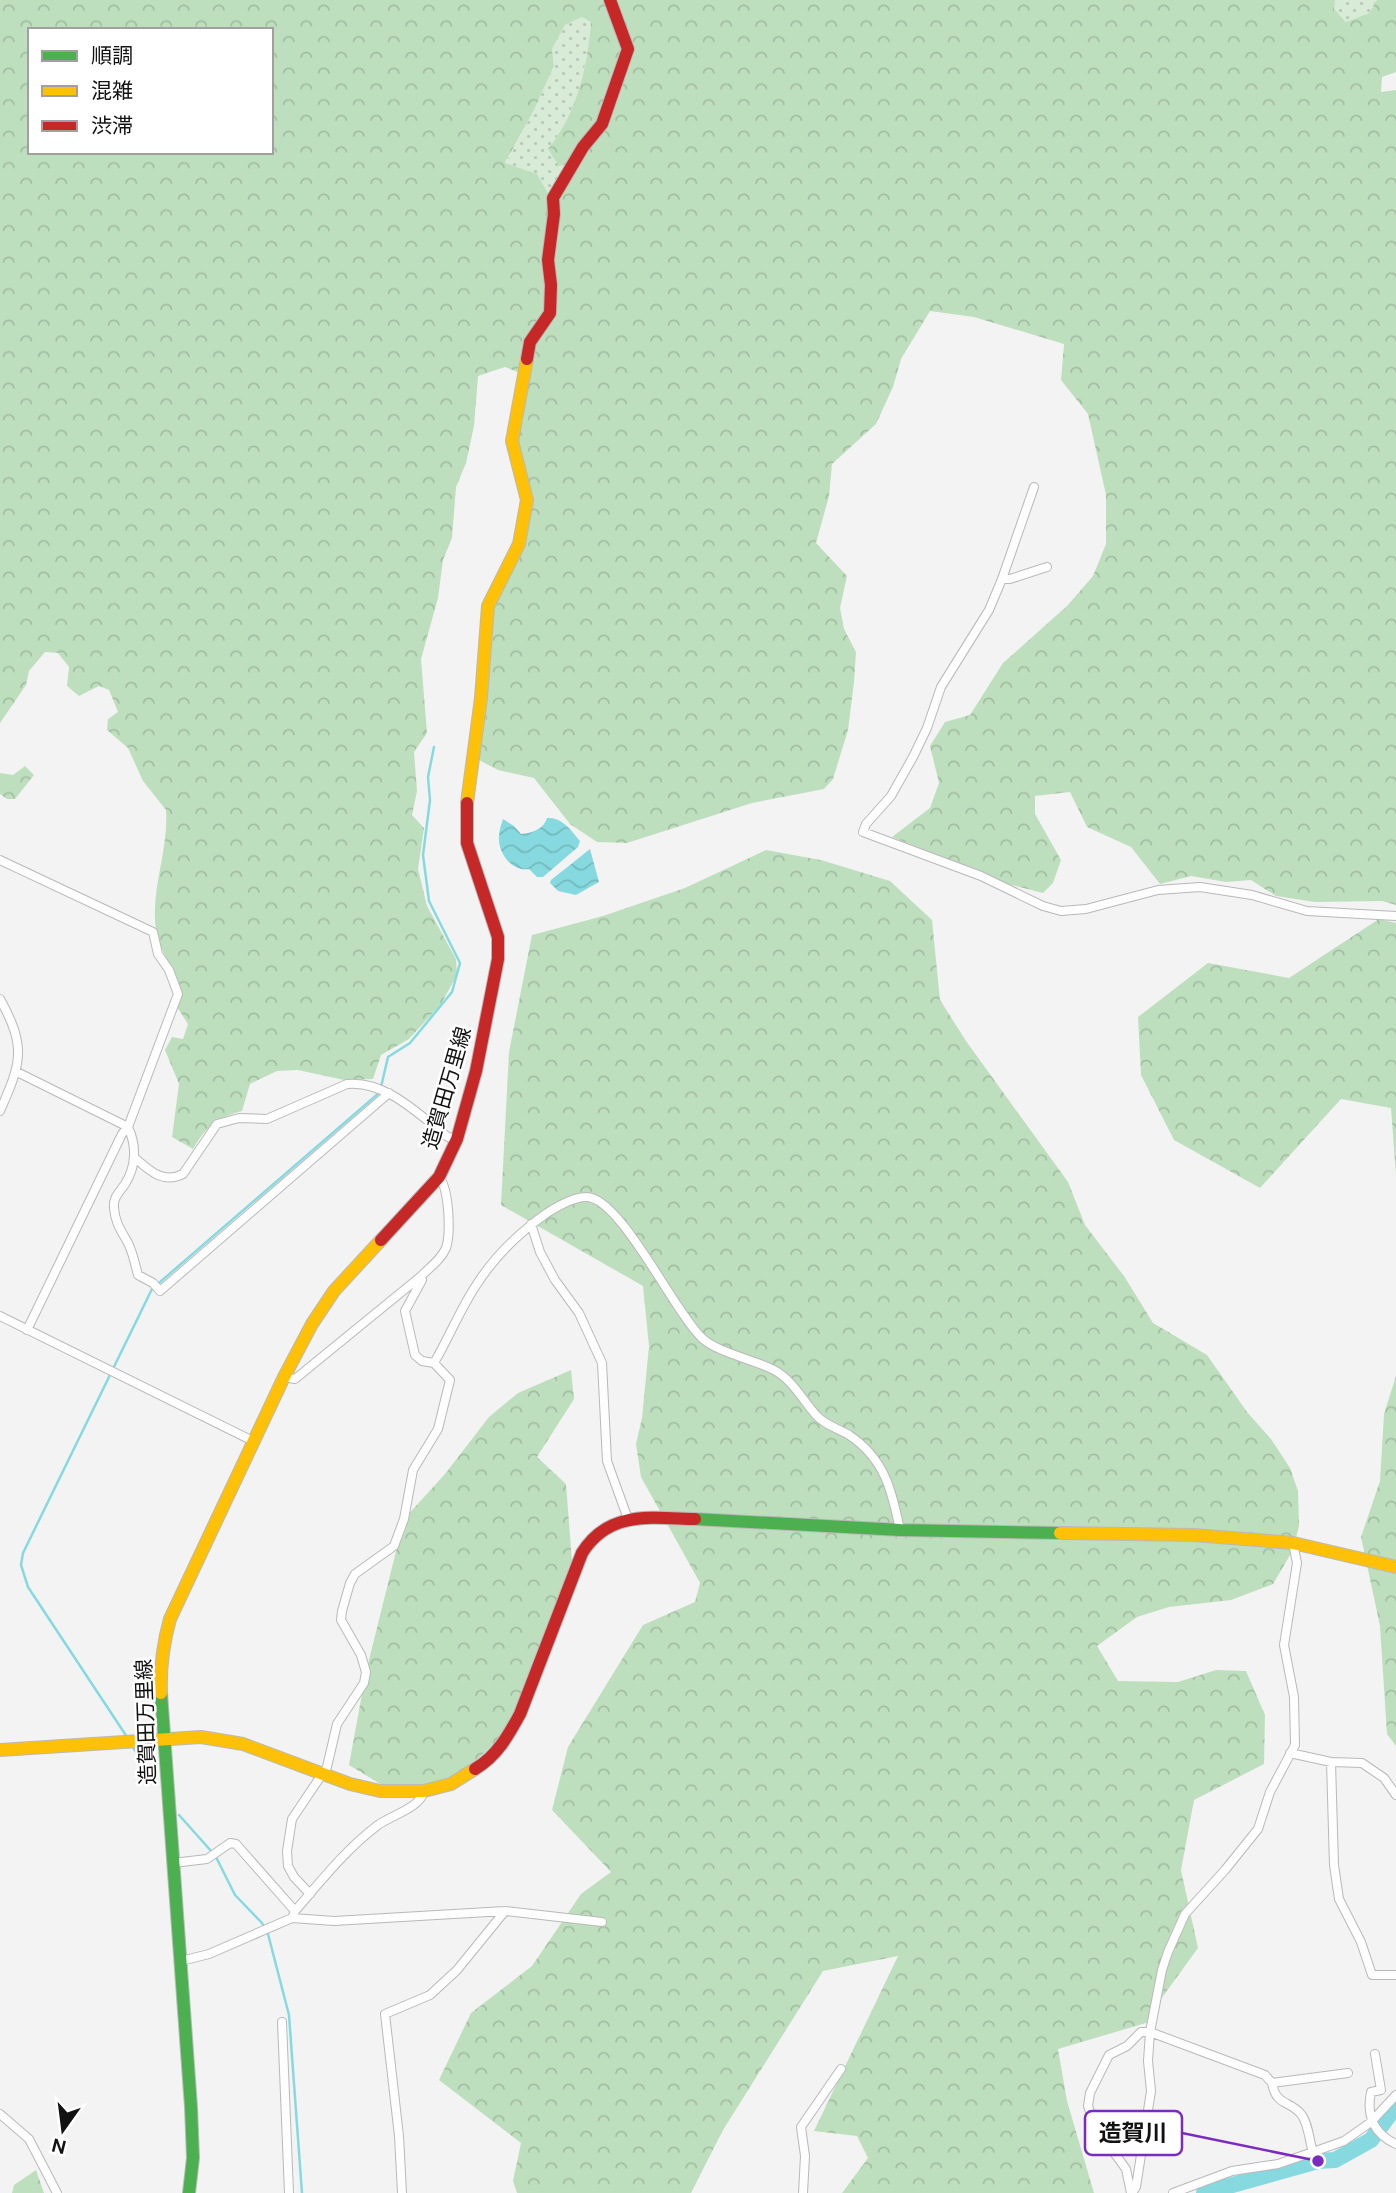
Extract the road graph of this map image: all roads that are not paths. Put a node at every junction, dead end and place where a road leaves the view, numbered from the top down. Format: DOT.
graph roads {
  1 [pos="610,0"];
  2 [pos="1034,487"];
  3 [pos="1047,567"];
  4 [pos="1002,579"];
  5 [pos="0,860"];
  6 [pos="1396,916"];
  7 [pos="0,999"];
  8 [pos="18,1072"];
  9 [pos="389,1093"];
  10 [pos="0,1111"];
  11 [pos="128,1127"];
  12 [pos="457,1139"];
  13 [pos="135,1158"];
  14 [pos="439,1177"];
  15 [pos="531,1224"];
  16 [pos="420,1277"];
  17 [pos="0,1316"];
  18 [pos="27,1330"];
  19 [pos="434,1363"];
  20 [pos="284,1377"];
  21 [pos="255,1442"];
  22 [pos="628,1520"];
  23 [pos="900,1530"];
  24 [pos="1293,1544"];
  25 [pos="1396,1567"];
  26 [pos="163,1738"];
  27 [pos="0,1750"];
  28 [pos="1290,1752"];
  29 [pos="1331,1762"];
  30 [pos="323,1773"];
  31 [pos="424,1791"];
  32 [pos="1396,1794"];
  33 [pos="173,1863"];
  34 [pos="310,1894"];
  35 [pos="505,1911"];
  36 [pos="293,1915"];
  37 [pos="601,1922"];
  38 [pos="181,1961"];
  39 [pos="1396,1975"];
  40 [pos="282,2022"];
  41 [pos="1150,2032"];
  42 [pos="1375,2054"];
  43 [pos="842,2069"];
  44 [pos="1348,2073"];
  45 [pos="1272,2083"];
  46 [pos="1396,2095"];
  47 [pos="0,2114"];
  48 [pos="1371,2122"];
  49 [pos="1396,2144"];
  50 [pos="1313,2152"];
  51 [pos="57,2193"];
  52 [pos="188,2193"];
  53 [pos="289,2193"];
  54 [pos="402,2193"];
  55 [pos="803,2193"];
  56 [pos="1131,2193"];
  57 [pos="1173,2193"];
  1 -- 12 [label="main road, 造賀田万里線"];
  2 -- 4 [label="street"];
  3 -- 4 [label="street"];
  4 -- 6 [label="street"];
  5 -- 11 [label="street"];
  7 -- 8 [label="street"];
  8 -- 10 [label="street"];
  8 -- 11 [label="street"];
  9 -- 12 [label="street"];
  9 -- 13 [label="street"];
  9 -- 13 [label="street"];
  11 -- 13 [label="street"];
  11 -- 18 [label="street"];
  12 -- 14 [label="main road, 造賀田万里線"];
  14 -- 16 [label="street"];
  14 -- 20 [label="main road, 造賀田万里線"];
  15 -- 19 [label="street"];
  15 -- 22 [label="street"];
  15 -- 23 [label="street"];
  16 -- 19 [label="street"];
  16 -- 20 [label="street"];
  17 -- 18 [label="street"];
  18 -- 21 [label="street"];
  19 -- 30 [label="street"];
  20 -- 21 [label="main road, 造賀田万里線"];
  21 -- 26 [label="main road, 造賀田万里線"];
  22 -- 23 [label="main road"];
  22 -- 31 [label="main road"];
  23 -- 24 [label="main road"];
  24 -- 25 [label="main road"];
  24 -- 28 [label="street"];
  26 -- 27 [label="main road"];
  26 -- 30 [label="main road"];
  26 -- 33 [label="main road, 造賀田万里線"];
  28 -- 29 [label="street"];
  28 -- 41 [label="street"];
  29 -- 32 [label="street"];
  29 -- 39 [label="street"];
  30 -- 31 [label="main road"];
  30 -- 34 [label="street"];
  31 -- 34 [label="street"];
  33 -- 36 [label="street"];
  33 -- 38 [label="main road, 造賀田万里線"];
  34 -- 36 [label="street"];
  35 -- 36 [label="street"];
  35 -- 37 [label="street"];
  35 -- 54 [label="street"];
  36 -- 38 [label="street"];
  38 -- 52 [label="main road, 造賀田万里線"];
  40 -- 53 [label="street"];
  41 -- 45 [label="street"];
  41 -- 56 [label="street"];
  41 -- 56 [label="street"];
  42 -- 48 [label="street"];
  43 -- 55 [label="street"];
  44 -- 45 [label="street"];
  45 -- 50 [label="street"];
  46 -- 48 [label="street"];
  47 -- 51 [label="street"];
  48 -- 49 [label="street"];
  48 -- 50 [label="street"];
  50 -- 57 [label="street"];
}
